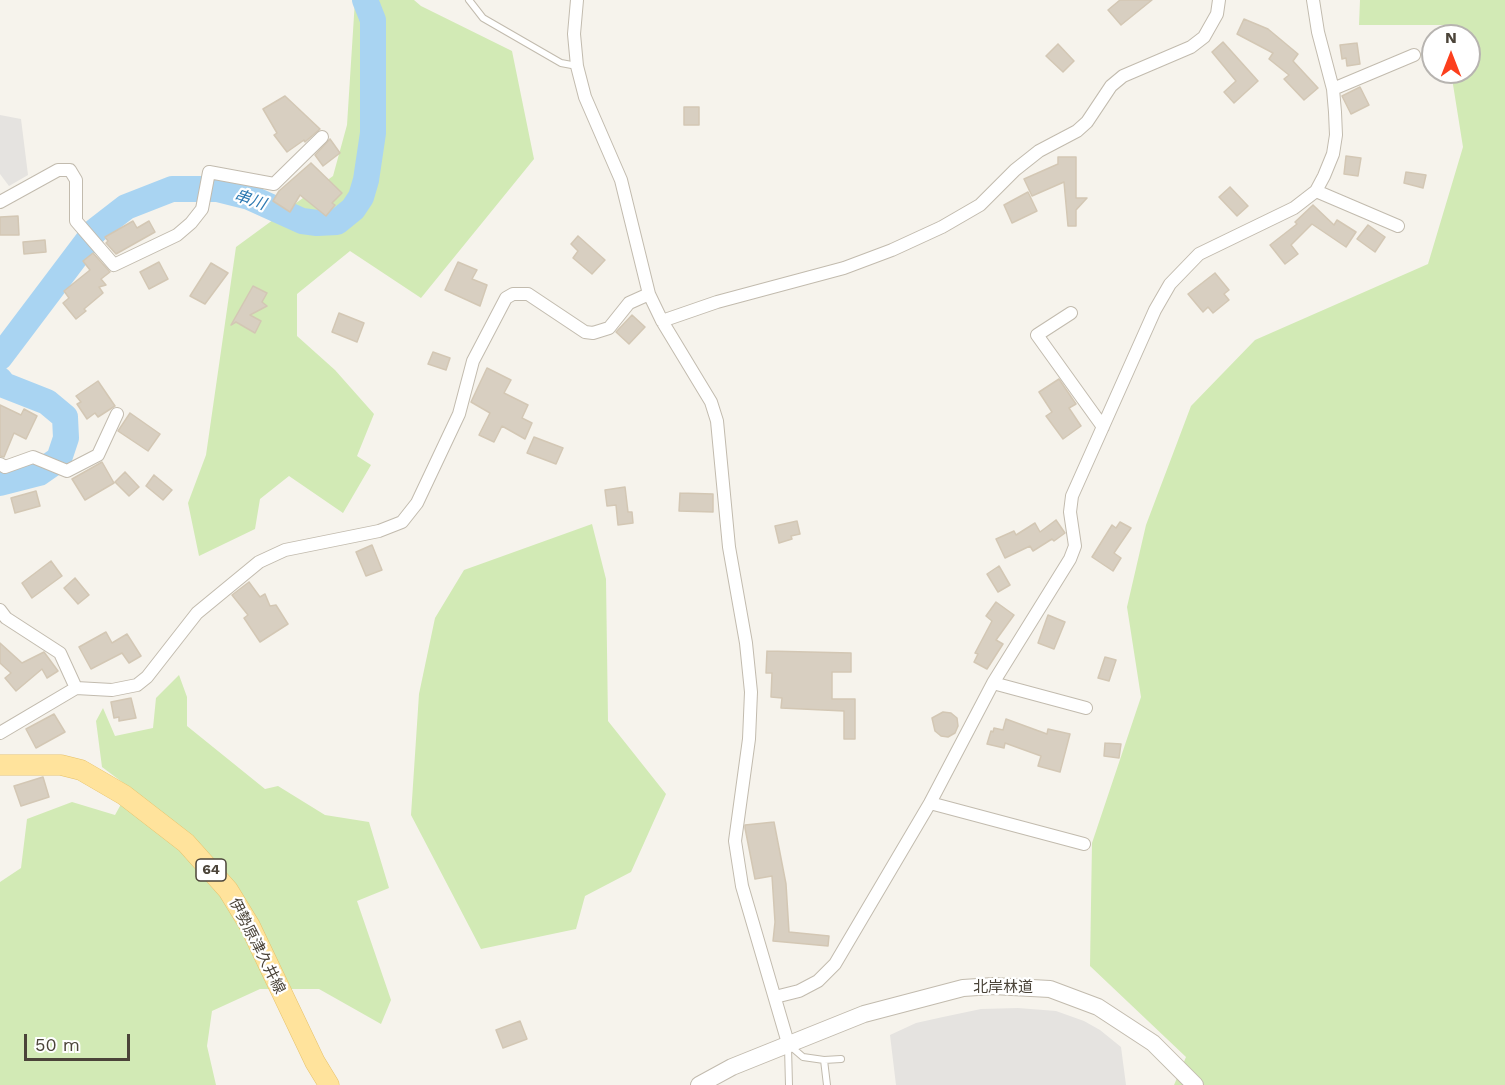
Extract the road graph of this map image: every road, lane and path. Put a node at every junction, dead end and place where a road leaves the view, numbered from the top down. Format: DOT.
graph roads {
  1 [pos="469,0"];
  2 [pos="577,0"];
  3 [pos="1219,0"];
  4 [pos="1313,0"];
  5 [pos="1414,55"];
  6 [pos="577,66"];
  7 [pos="1333,89"];
  8 [pos="322,137"];
  9 [pos="1316,191"];
  10 [pos="0,201"];
  11 [pos="1398,226"];
  12 [pos="649,294"];
  13 [pos="1071,313"];
  14 [pos="662,321"];
  15 [pos="117,414"];
  16 [pos="1103,427"];
  17 [pos="0,464"];
  18 [pos="0,610"];
  19 [pos="993,683"];
  20 [pos="76,688"];
  21 [pos="1086,708"];
  22 [pos="0,733"];
  23 [pos="0,765"];
  24 [pos="930,803"];
  25 [pos="1084,844"];
  26 [pos="775,997"];
  27 [pos="788,1043"];
  28 [pos="841,1059"];
  29 [pos="824,1060"];
  30 [pos="329,1085"];
  31 [pos="699,1085"];
  32 [pos="789,1085"];
  33 [pos="827,1085"];
  34 [pos="1195,1085"];
  1 -- 6 [label="lane"];
  2 -- 6 [label="street"];
  3 -- 14 [label="street"];
  4 -- 7 [label="street"];
  5 -- 7 [label="street"];
  6 -- 12 [label="street"];
  7 -- 9 [label="street"];
  8 -- 10 [label="street"];
  9 -- 11 [label="street"];
  9 -- 16 [label="street"];
  12 -- 14 [label="street"];
  12 -- 20 [label="street"];
  13 -- 16 [label="street"];
  14 -- 26 [label="street"];
  15 -- 17 [label="street"];
  16 -- 19 [label="street"];
  18 -- 20 [label="street"];
  19 -- 21 [label="street"];
  19 -- 24 [label="street"];
  20 -- 22 [label="street"];
  23 -- 30 [label="main road, 伊勢原津久井線 / 64"];
  24 -- 25 [label="street"];
  24 -- 26 [label="street"];
  26 -- 27 [label="street"];
  27 -- 29 [label="lane"];
  27 -- 31 [label="street, 北岸林道"];
  27 -- 32 [label="lane"];
  27 -- 34 [label="street, 北岸林道"];
  28 -- 29 [label="lane"];
  29 -- 33 [label="lane"];
}
